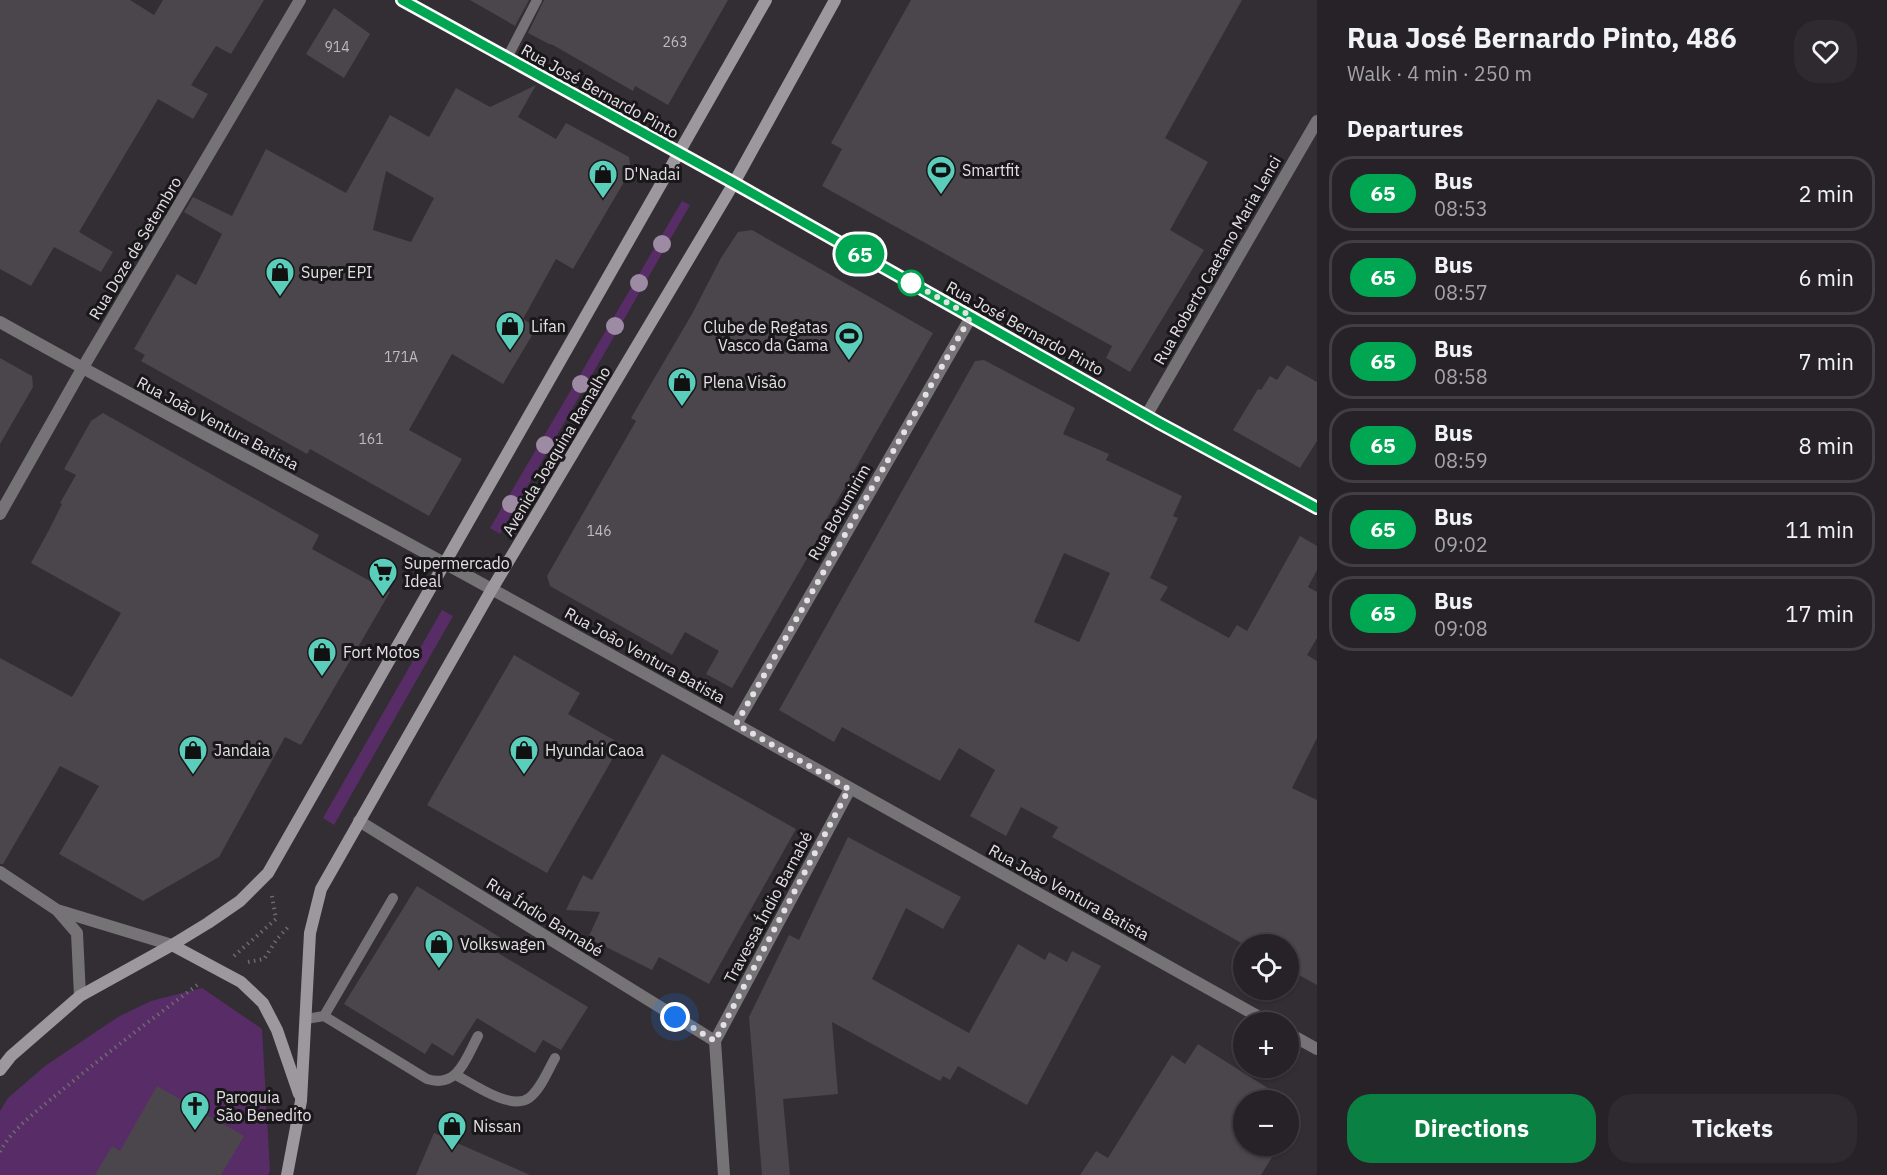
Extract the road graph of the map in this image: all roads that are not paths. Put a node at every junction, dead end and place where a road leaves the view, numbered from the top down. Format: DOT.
graph roads {
  1 [pos="300,0"];
  2 [pos="402,0"];
  3 [pos="537,0"];
  4 [pos="765,0"];
  5 [pos="835,0"];
  6 [pos="507,58"];
  7 [pos="1317,121"];
  8 [pos="679,154"];
  9 [pos="734,183"];
  10 [pos="971,316"];
  11 [pos="0,322"];
  12 [pos="82,369"];
  13 [pos="1146,416"];
  14 [pos="1317,508"];
  15 [pos="0,514"];
  16 [pos="446,563"];
  17 [pos="492,589"];
  18 [pos="736,724"];
  19 [pos="849,789"];
  20 [pos="359,821"];
  21 [pos="0,872"];
  22 [pos="393,898"];
  23 [pos="57,910"];
  24 [pos="172,945"];
  25 [pos="80,996"];
  26 [pos="1250,1012"];
  27 [pos="324,1016"];
  28 [pos="306,1019"];
  29 [pos="478,1036"];
  30 [pos="1299,1039"];
  31 [pos="715,1041"];
  32 [pos="1317,1049"];
  33 [pos="555,1058"];
  34 [pos="0,1070"];
  35 [pos="456,1075"];
  36 [pos="301,1101"];
  37 [pos="287,1175"];
  38 [pos="724,1175"];
  1 -- 12 [label="street, Rua Doze de Setembro"];
  2 -- 6 [label="street, Rua José Bernardo Pinto"];
  3 -- 6 [label="lane"];
  4 -- 8 [label="main road"];
  5 -- 9 [label="main road, Avenida Joaquina Ramalho"];
  6 -- 8 [label="street, Rua José Bernardo Pinto"];
  7 -- 13 [label="street, Rua Roberto Caetano Maria Lenci"];
  8 -- 9 [label="street, Rua José Bernardo Pinto"];
  8 -- 16 [label="main road"];
  9 -- 10 [label="street, Rua José Bernardo Pinto"];
  9 -- 17 [label="main road, Avenida Joaquina Ramalho"];
  10 -- 13 [label="street, Rua José Bernardo Pinto"];
  10 -- 18 [label="street, Rua Botumirim"];
  11 -- 12 [label="street, Rua João Ventura Batista"];
  12 -- 15 [label="street, Rua Doze de Setembro"];
  12 -- 16 [label="street, Rua João Ventura Batista"];
  13 -- 14 [label="street, Rua José Bernardo Pinto"];
  16 -- 17 [label="street, Rua João Ventura Batista"];
  16 -- 24 [label="main road"];
  17 -- 18 [label="street, Rua João Ventura Batista"];
  17 -- 20 [label="main road, Avenida Joaquina Ramalho"];
  18 -- 19 [label="street, Rua João Ventura Batista"];
  19 -- 26 [label="street, Rua João Ventura Batista"];
  19 -- 31 [label="street, Travessa Índio Barnabé"];
  20 -- 28 [label="main road, Avenida Joaquina Ramalho"];
  20 -- 31 [label="street, Rua Índio Barnabé"];
  21 -- 23 [label="street"];
  22 -- 27 [label="lane"];
  23 -- 24 [label="street"];
  23 -- 25 [label="street"];
  24 -- 25 [label="main road"];
  24 -- 36 [label="main road"];
  25 -- 34 [label="main road"];
  27 -- 28 [label="lane"];
  27 -- 35 [label="lane"];
  28 -- 36 [label="main road, Avenida Joaquina Ramalho"];
  29 -- 35 [label="lane"];
  30 -- 32 [label="street"];
  31 -- 38 [label="street"];
  33 -- 35 [label="lane"];
  36 -- 37 [label="main road, Avenida Joaquina Ramalho"];
}
